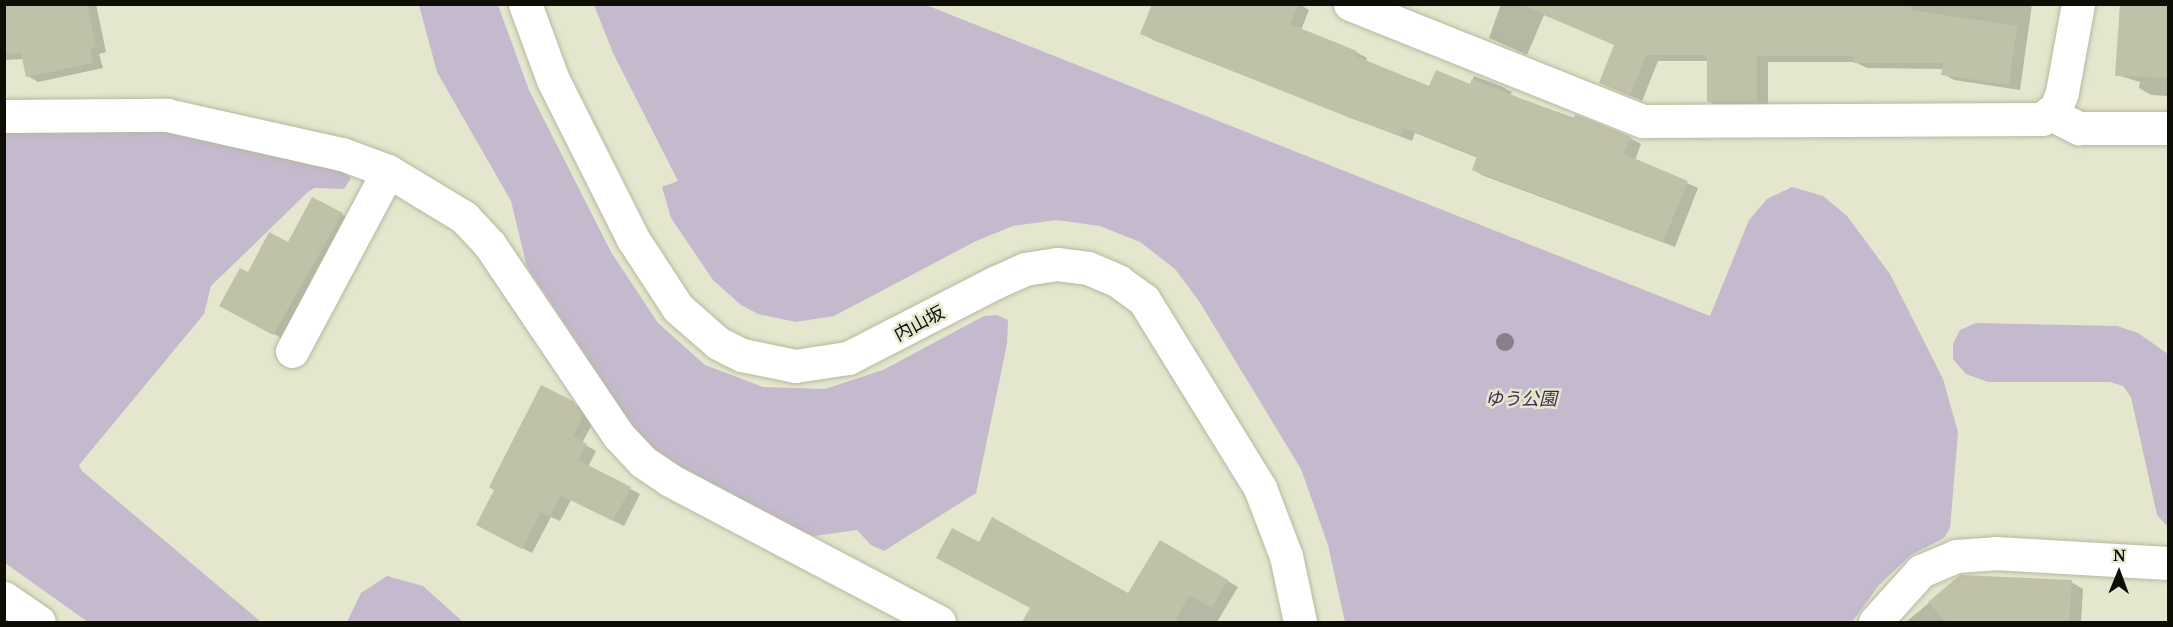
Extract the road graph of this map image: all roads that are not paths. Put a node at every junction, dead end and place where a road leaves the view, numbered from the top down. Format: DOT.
graph roads {
  1 [pos="525,4"];
  2 [pos="1350,4"];
  3 [pos="2078,4"];
  4 [pos="2049,113"];
  5 [pos="4,116"];
  6 [pos="2169,128"];
  7 [pos="388,171"];
  8 [pos="292,351"];
  9 [pos="2169,563"];
  10 [pos="4,598"];
  11 [pos="39,622"];
  12 [pos="939,622"];
  13 [pos="1300,622"];
  14 [pos="1875,622"];
  1 -- 13 [label="street, 内山坂"];
  2 -- 4 [label="street"];
  3 -- 4 [label="street"];
  4 -- 6 [label="street"];
  5 -- 7 [label="street"];
  7 -- 8 [label="street"];
  7 -- 12 [label="street"];
  9 -- 14 [label="street"];
  10 -- 11 [label="street"];
}
